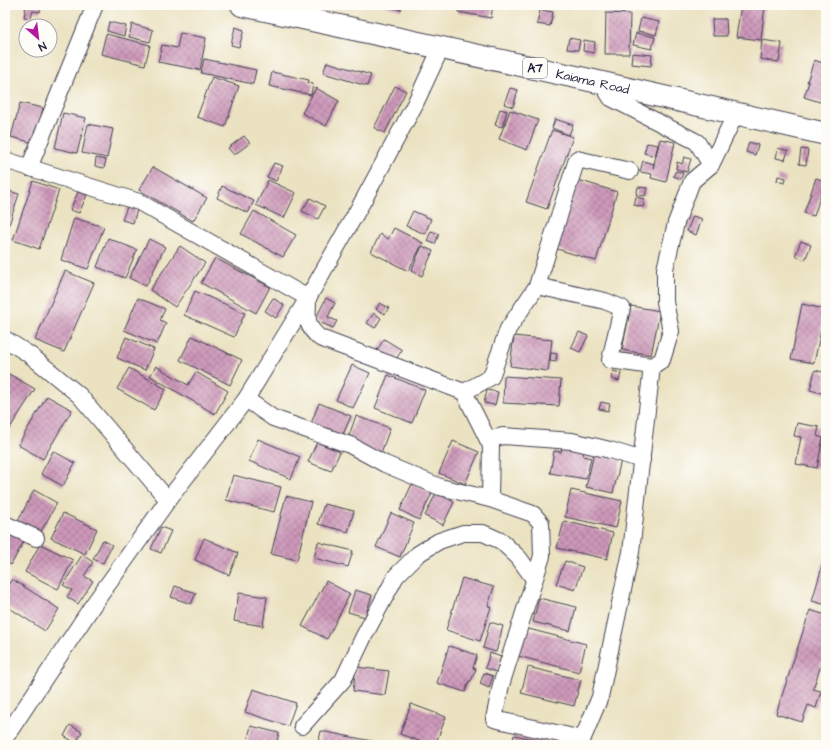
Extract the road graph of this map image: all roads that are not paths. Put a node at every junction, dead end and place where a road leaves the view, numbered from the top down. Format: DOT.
graph roads {
  1 [pos="95,5"];
  2 [pos="242,5"];
  3 [pos="441,48"];
  4 [pos="601,82"];
  5 [pos="736,113"];
  6 [pos="826,134"];
  7 [pos="5,160"];
  8 [pos="711,165"];
  9 [pos="29,168"];
  10 [pos="630,171"];
  11 [pos="537,286"];
  12 [pos="308,298"];
  13 [pos="5,339"];
  14 [pos="652,366"];
  15 [pos="464,392"];
  16 [pos="246,399"];
  17 [pos="488,440"];
  18 [pos="642,460"];
  19 [pos="490,499"];
  20 [pos="168,500"];
  21 [pos="5,524"];
  22 [pos="36,538"];
  23 [pos="534,579"];
  24 [pos="12,721"];
  25 [pos="302,726"];
  26 [pos="5,738"];
  27 [pos="581,742"];
  1 -- 9 [label="street"];
  2 -- 3 [label="highway, Kaiama Road / A7"];
  3 -- 4 [label="highway, Kaiama Road / A7"];
  3 -- 12 [label="street"];
  4 -- 5 [label="highway, Kaiama Road / A7"];
  4 -- 8 [label="street"];
  5 -- 6 [label="highway, Kaiama Road / A7"];
  5 -- 8 [label="street"];
  7 -- 9 [label="street"];
  8 -- 14 [label="street"];
  9 -- 12 [label="street"];
  10 -- 11 [label="street"];
  11 -- 14 [label="street"];
  11 -- 15 [label="street"];
  12 -- 15 [label="street"];
  12 -- 16 [label="street"];
  13 -- 20 [label="street"];
  14 -- 18 [label="street"];
  15 -- 17 [label="street"];
  16 -- 19 [label="street"];
  16 -- 20 [label="street"];
  17 -- 18 [label="street"];
  17 -- 19 [label="street"];
  18 -- 27 [label="street"];
  19 -- 23 [label="street"];
  20 -- 24 [label="street"];
  21 -- 22 [label="street"];
  23 -- 25 [label="street"];
  23 -- 27 [label="street"];
  24 -- 26 [label="street"];
}
